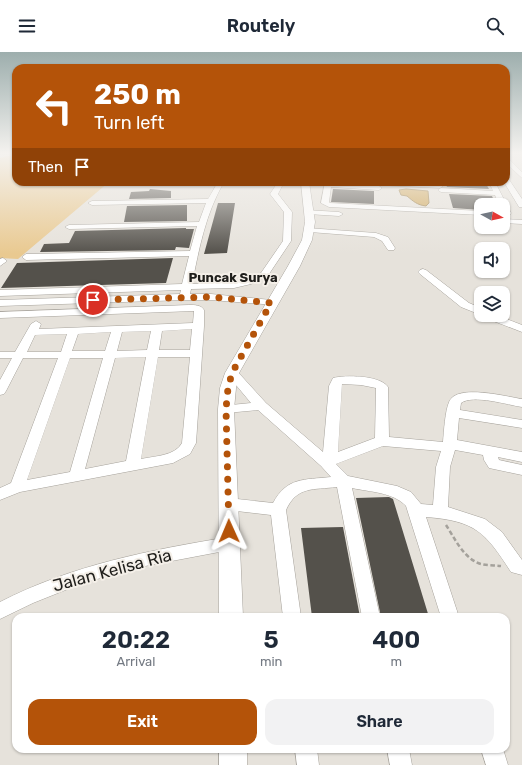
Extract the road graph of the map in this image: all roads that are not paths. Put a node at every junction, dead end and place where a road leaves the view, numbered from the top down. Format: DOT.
graph roads {
  1 [pos="218,187"];
  2 [pos="278,187"];
  3 [pos="306,187"];
  4 [pos="327,187"];
  5 [pos="336,187"];
  6 [pos="467,187"];
  7 [pos="495,187"];
  8 [pos="511,187"];
  9 [pos="498,193"];
  10 [pos="352,194"];
  11 [pos="442,195"];
  12 [pos="379,196"];
  13 [pos="490,198"];
  14 [pos="500,198"];
  15 [pos="210,201"];
  16 [pos="474,202"];
  17 [pos="92,203"];
  18 [pos="522,205"];
  19 [pos="474,206"];
  20 [pos="474,206"];
  21 [pos="474,207"];
  22 [pos="308,212"];
  23 [pos="510,218"];
  24 [pos="522,222"];
  25 [pos="203,224"];
  26 [pos="69,227"];
  27 [pos="310,230"];
  28 [pos="391,248"];
  29 [pos="195,253"];
  30 [pos="26,257"];
  31 [pos="423,272"];
  32 [pos="187,286"];
  33 [pos="0,293"];
  34 [pos="185,297"];
  35 [pos="47,302"];
  36 [pos="0,303"];
  37 [pos="271,303"];
  38 [pos="474,309"];
  39 [pos="66,312"];
  40 [pos="40,314"];
  41 [pos="1,317"];
  42 [pos="504,322"];
  43 [pos="199,326"];
  44 [pos="157,328"];
  45 [pos="522,329"];
  46 [pos="117,330"];
  47 [pos="59,331"];
  48 [pos="74,331"];
  49 [pos="33,332"];
  50 [pos="195,352"];
  51 [pos="152,353"];
  52 [pos="109,354"];
  53 [pos="0,355"];
  54 [pos="20,355"];
  55 [pos="66,355"];
  56 [pos="232,373"];
  57 [pos="3,379"];
  58 [pos="0,391"];
  59 [pos="522,403"];
  60 [pos="261,406"];
  61 [pos="226,409"];
  62 [pos="454,413"];
  63 [pos="522,424"];
  64 [pos="382,441"];
  65 [pos="450,445"];
  66 [pos="490,451"];
  67 [pos="522,456"];
  68 [pos="328,461"];
  69 [pos="133,465"];
  70 [pos="522,470"];
  71 [pos="76,476"];
  72 [pos="343,481"];
  73 [pos="17,487"];
  74 [pos="0,494"];
  75 [pos="228,504"];
  76 [pos="278,510"];
  77 [pos="416,510"];
  78 [pos="440,511"];
  79 [pos="229,544"];
  80 [pos="520,568"];
  81 [pos="0,611"];
  82 [pos="231,613"];
  83 [pos="291,613"];
  84 [pos="369,613"];
  85 [pos="449,613"];
  86 [pos="233,753"];
  87 [pos="306,753"];
  88 [pos="399,753"];
  89 [pos="493,753"];
  90 [pos="233,765"];
  91 [pos="308,765"];
  92 [pos="401,765"];
  93 [pos="497,765"];
  1 -- 15 [label="street"];
  2 -- 32 [label="street"];
  3 -- 22 [label="main road"];
  4 -- 10 [label="street"];
  5 -- 10 [label="street"];
  6 -- 16 [label="street"];
  7 -- 9 [label="street"];
  8 -- 18 [label="street"];
  9 -- 13 [label="street"];
  9 -- 14 [label="street"];
  10 -- 12 [label="street"];
  10 -- 12 [label="street"];
  11 -- 12 [label="street"];
  11 -- 12 [label="street"];
  11 -- 19 [label="street"];
  11 -- 20 [label="street"];
  12 -- 21 [label="street"];
  12 -- 22 [label="street"];
  15 -- 17 [label="street"];
  15 -- 25 [label="street"];
  22 -- 27 [label="main road"];
  23 -- 24 [label="street"];
  25 -- 26 [label="street"];
  25 -- 29 [label="street"];
  27 -- 28 [label="street"];
  27 -- 37 [label="main road"];
  29 -- 30 [label="street"];
  29 -- 32 [label="street"];
  31 -- 38 [label="street"];
  32 -- 33 [label="street"];
  32 -- 34 [label="street"];
  34 -- 35 [label="street"];
  34 -- 37 [label="street"];
  35 -- 36 [label="street"];
  35 -- 40 [label="street"];
  37 -- 56 [label="main road"];
  39 -- 40 [label="street"];
  39 -- 43 [label="street"];
  39 -- 47 [label="street"];
  40 -- 41 [label="street"];
  40 -- 49 [label="street"];
  42 -- 45 [label="street"];
  43 -- 44 [label="street"];
  43 -- 50 [label="street"];
  44 -- 46 [label="street"];
  44 -- 51 [label="street"];
  46 -- 48 [label="street"];
  46 -- 52 [label="street"];
  47 -- 48 [label="street"];
  47 -- 49 [label="street"];
  48 -- 55 [label="street"];
  49 -- 54 [label="street"];
  50 -- 51 [label="street"];
  50 -- 69 [label="street"];
  51 -- 52 [label="street"];
  51 -- 69 [label="street"];
  52 -- 55 [label="street"];
  52 -- 71 [label="street"];
  53 -- 54 [label="street"];
  54 -- 55 [label="street"];
  54 -- 57 [label="street"];
  55 -- 73 [label="street"];
  56 -- 60 [label="street"];
  56 -- 61 [label="main road"];
  57 -- 58 [label="street"];
  59 -- 62 [label="street"];
  60 -- 61 [label="street"];
  60 -- 68 [label="street"];
  61 -- 75 [label="main road"];
  62 -- 63 [label="street"];
  62 -- 65 [label="street"];
  64 -- 65 [label="street"];
  64 -- 68 [label="street"];
  64 -- 68 [label="street"];
  65 -- 66 [label="street"];
  65 -- 78 [label="street"];
  66 -- 67 [label="street"];
  66 -- 70 [label="street"];
  68 -- 72 [label="street"];
  69 -- 71 [label="street"];
  71 -- 73 [label="street"];
  72 -- 76 [label="street"];
  72 -- 77 [label="street"];
  72 -- 84 [label="street"];
  73 -- 74 [label="street"];
  75 -- 76 [label="street"];
  75 -- 79 [label="main road"];
  76 -- 83 [label="street"];
  77 -- 78 [label="street"];
  77 -- 85 [label="street"];
  78 -- 80 [label="street"];
  79 -- 81 [label="street, Jalan Kelisa Ria"];
  79 -- 82 [label="main road"];
  86 -- 90 [label="main road"];
  87 -- 91 [label="street"];
  88 -- 92 [label="street"];
  89 -- 93 [label="street"];
}
